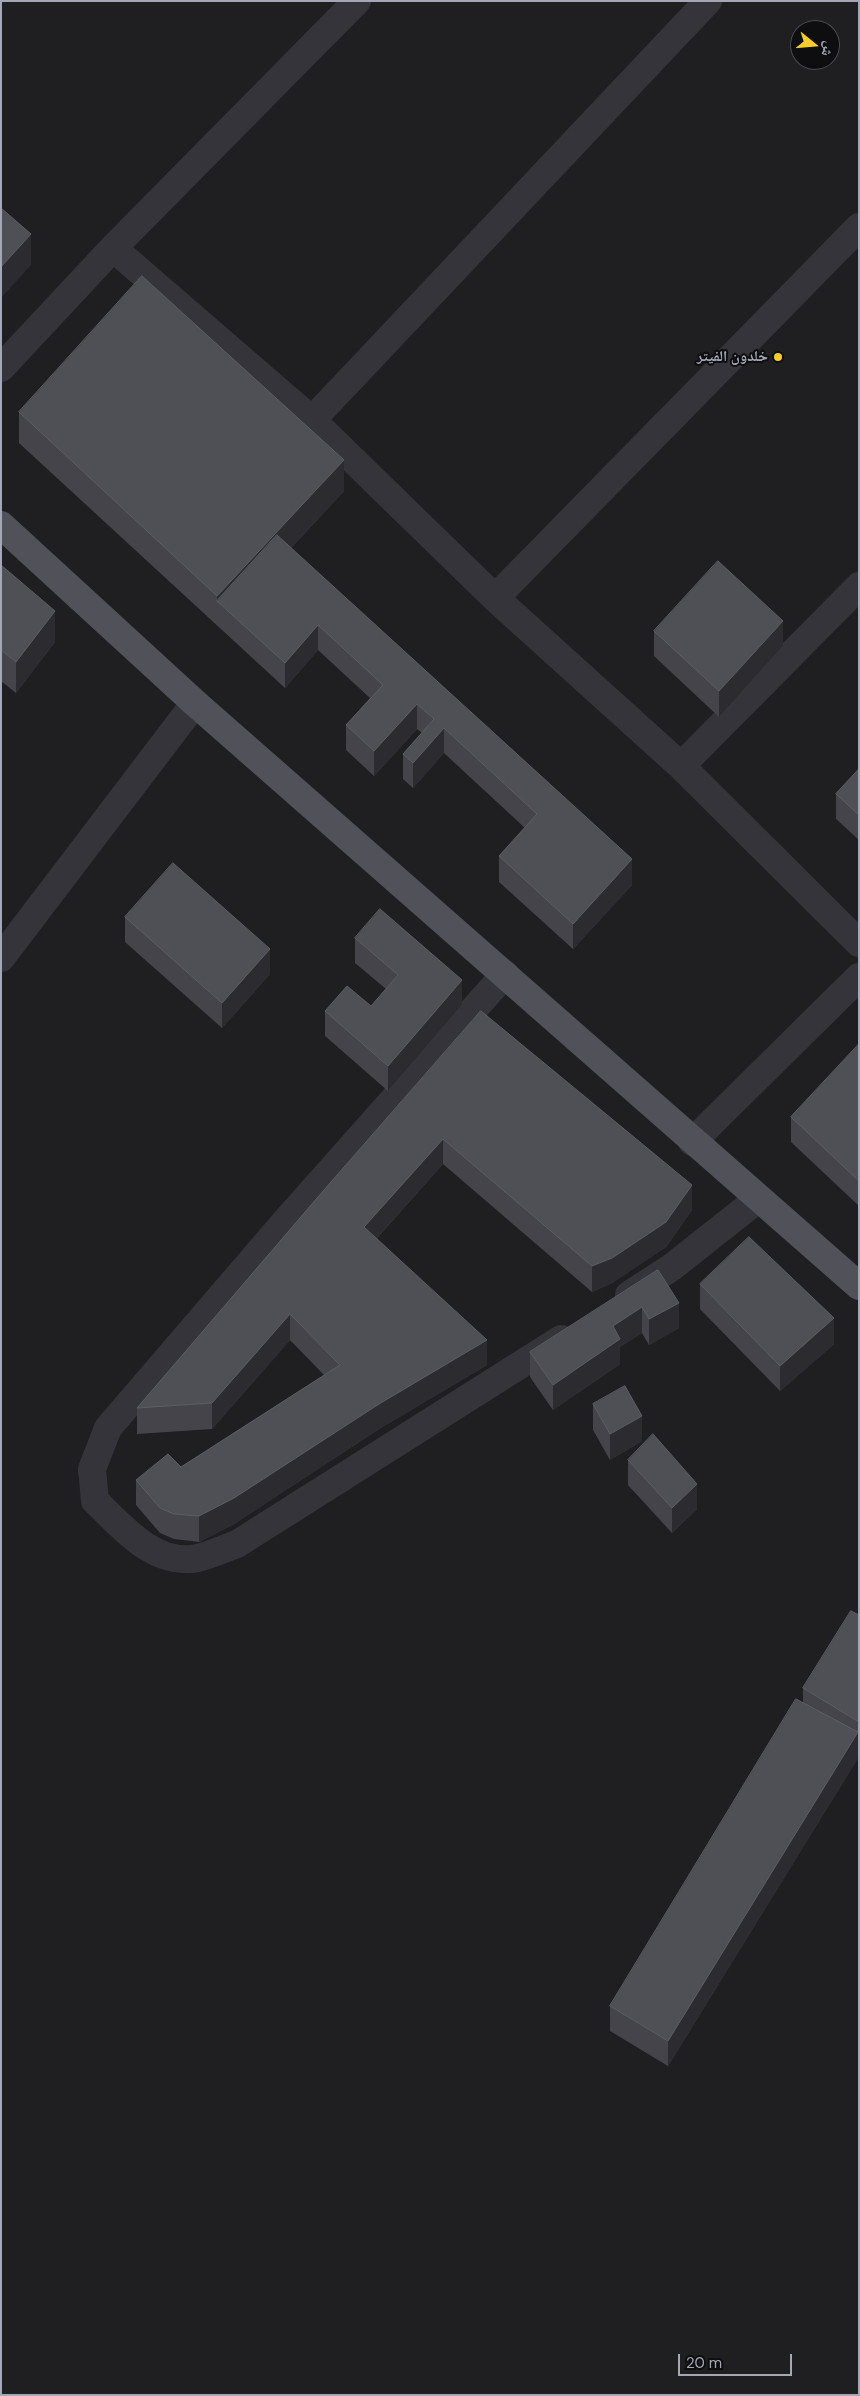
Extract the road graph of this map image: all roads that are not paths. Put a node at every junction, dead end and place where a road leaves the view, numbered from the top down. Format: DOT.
graph roads {
  1 [pos="357,1"];
  2 [pos="708,1"];
  3 [pos="859,226"];
  4 [pos="113,248"];
  5 [pos="1,368"];
  6 [pos="312,420"];
  7 [pos="1,525"];
  8 [pos="859,586"];
  9 [pos="495,598"];
  10 [pos="195,703"];
  11 [pos="681,766"];
  12 [pos="859,943"];
  13 [pos="1,958"];
  14 [pos="505,974"];
  15 [pos="859,976"];
  16 [pos="692,1142"];
  17 [pos="758,1199"];
  18 [pos="859,1286"];
  19 [pos="605,1310"];
  20 [pos="580,1327"];
  1 -- 4 [label="street"];
  2 -- 6 [label="street"];
  3 -- 9 [label="street"];
  4 -- 5 [label="street"];
  4 -- 6 [label="street"];
  6 -- 9 [label="street"];
  7 -- 10 [label="main road"];
  8 -- 11 [label="street"];
  9 -- 11 [label="street"];
  10 -- 13 [label="street"];
  10 -- 14 [label="main road"];
  11 -- 12 [label="street"];
  14 -- 16 [label="main road"];
  14 -- 20 [label="street"];
  15 -- 16 [label="street"];
  16 -- 17 [label="main road"];
  17 -- 18 [label="main road"];
  17 -- 19 [label="street"];
}
